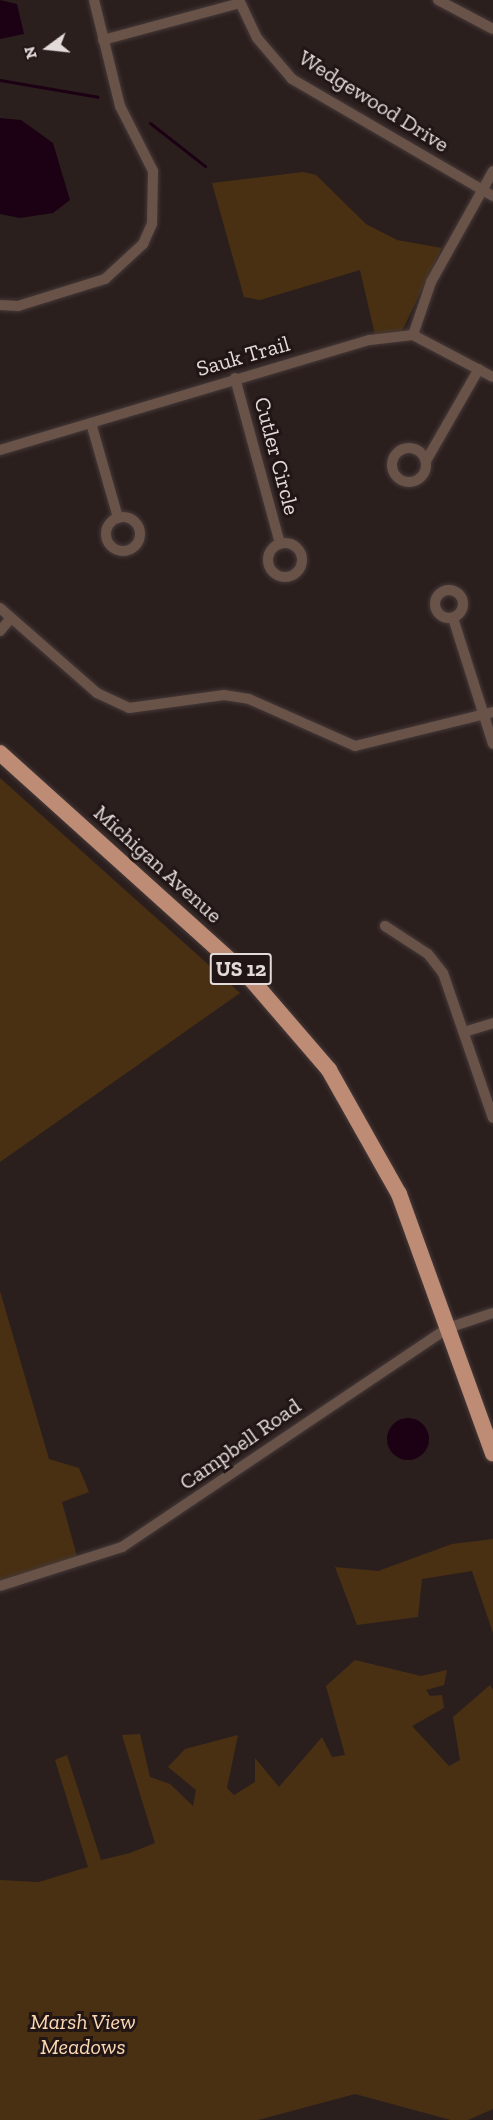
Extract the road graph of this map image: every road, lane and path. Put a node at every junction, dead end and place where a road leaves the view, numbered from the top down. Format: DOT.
graph roads {
  1 [pos="94,0"];
  2 [pos="438,0"];
  3 [pos="239,2"];
  4 [pos="493,30"];
  5 [pos="103,40"];
  6 [pos="493,171"];
  7 [pos="488,194"];
  8 [pos="0,305"];
  9 [pos="413,335"];
  10 [pos="479,369"];
  11 [pos="493,377"];
  12 [pos="235,378"];
  13 [pos="91,423"];
  14 [pos="0,450"];
  15 [pos="426,461"];
  16 [pos="118,518"];
  17 [pos="280,544"];
  18 [pos="0,608"];
  19 [pos="453,618"];
  20 [pos="10,619"];
  21 [pos="0,631"];
  22 [pos="489,713"];
  23 [pos="493,744"];
  24 [pos="0,753"];
  25 [pos="385,926"];
  26 [pos="493,1023"];
  27 [pos="464,1032"];
  28 [pos="493,1118"];
  29 [pos="493,1313"];
  30 [pos="448,1328"];
  31 [pos="493,1454"];
  32 [pos="0,1586"];
  1 -- 5 [label="street"];
  2 -- 4 [label="street"];
  3 -- 5 [label="street"];
  3 -- 7 [label="street, Wedgewood Drive"];
  5 -- 8 [label="street"];
  6 -- 7 [label="street"];
  7 -- 9 [label="street"];
  9 -- 10 [label="street"];
  9 -- 12 [label="street, Sauk Trail"];
  10 -- 11 [label="street"];
  10 -- 15 [label="street"];
  12 -- 13 [label="street, Sauk Trail"];
  12 -- 17 [label="street, Cutler Circle"];
  13 -- 14 [label="street, Sauk Trail"];
  13 -- 16 [label="street"];
  18 -- 20 [label="street"];
  19 -- 22 [label="street"];
  20 -- 21 [label="street"];
  20 -- 22 [label="street"];
  22 -- 23 [label="street"];
  24 -- 30 [label="highway, Michigan Avenue / US 12"];
  25 -- 27 [label="street"];
  26 -- 27 [label="street"];
  27 -- 28 [label="street"];
  29 -- 30 [label="street, Campbell Road"];
  30 -- 31 [label="highway, US 12"];
  30 -- 32 [label="street, Campbell Road"];
}
